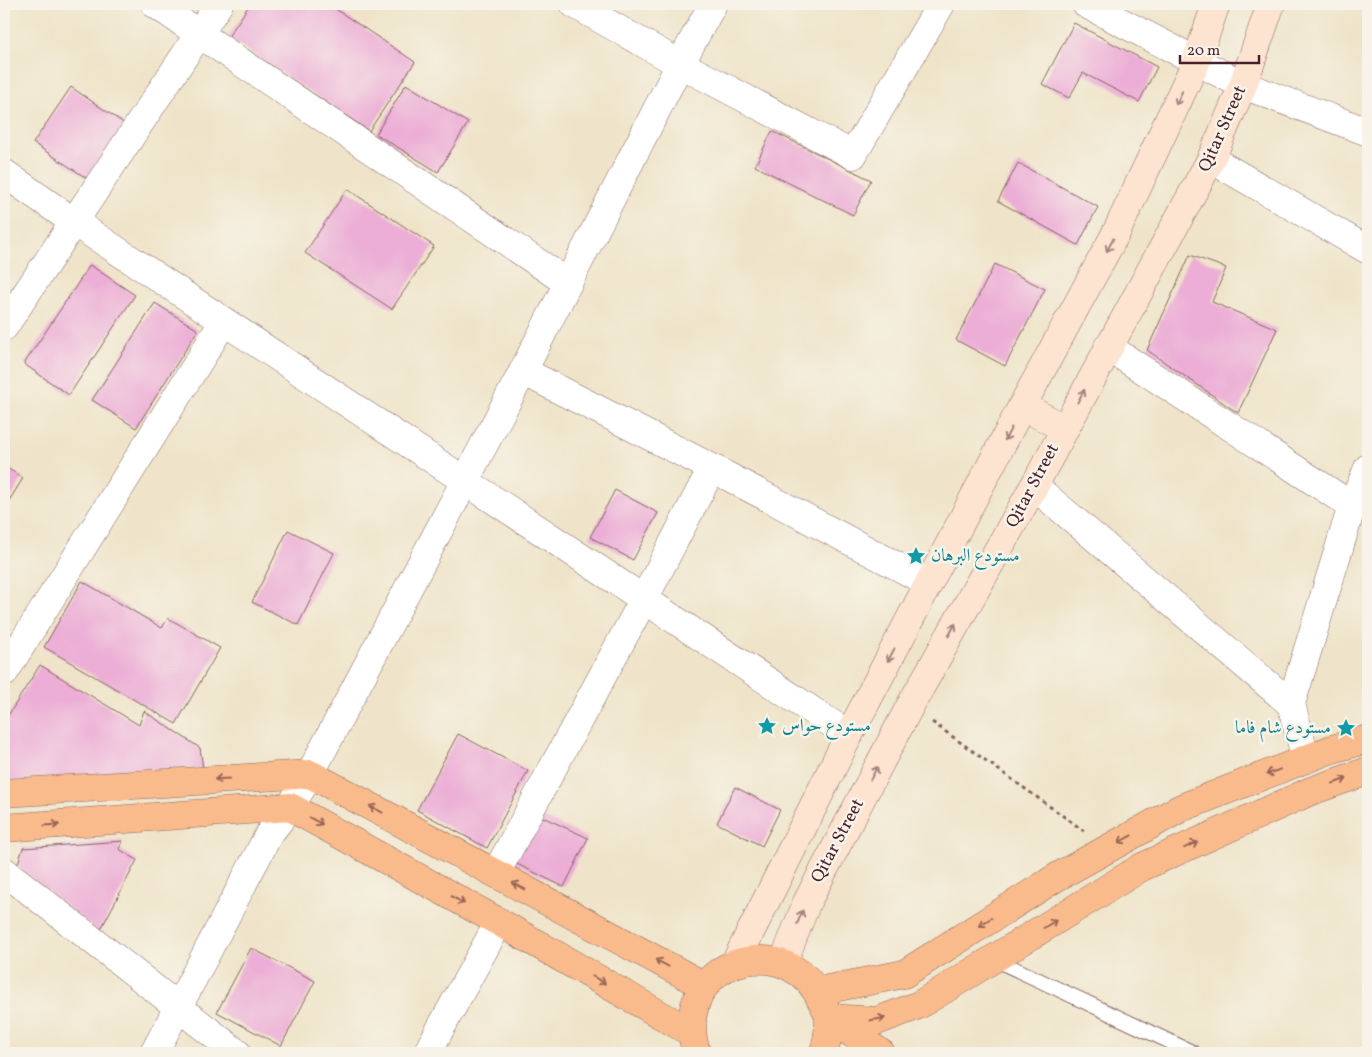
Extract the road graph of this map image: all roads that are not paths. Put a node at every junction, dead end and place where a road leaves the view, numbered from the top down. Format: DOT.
graph roads {
  1 [pos="155,4"];
  2 [pos="219,4"];
  3 [pos="574,4"];
  4 [pos="713,4"];
  5 [pos="941,4"];
  6 [pos="1086,4"];
  7 [pos="1216,4"];
  8 [pos="1271,4"];
  9 [pos="198,34"];
  10 [pos="1196,62"];
  11 [pos="680,64"];
  12 [pos="1243,85"];
  13 [pos="1368,132"];
  14 [pos="1211,159"];
  15 [pos="4,173"];
  16 [pos="74,222"];
  17 [pos="1368,250"];
  18 [pos="568,283"];
  19 [pos="224,321"];
  20 [pos="4,327"];
  21 [pos="1108,347"];
  22 [pos="523,371"];
  23 [pos="1022,406"];
  24 [pos="1064,428"];
  25 [pos="712,468"];
  26 [pos="1368,468"];
  27 [pos="465,481"];
  28 [pos="1034,486"];
  29 [pos="1352,506"];
  30 [pos="929,583"];
  31 [pos="644,599"];
  32 [pos="4,672"];
  33 [pos="1291,704"];
  34 [pos="849,735"];
  35 [pos="1368,739"];
  36 [pos="1306,759"];
  37 [pos="1368,771"];
  38 [pos="310,774"];
  39 [pos="4,793"];
  40 [pos="290,807"];
  41 [pos="4,828"];
  42 [pos="4,871"];
  43 [pos="496,873"];
  44 [pos="499,922"];
  45 [pos="994,959"];
  46 [pos="782,963"];
  47 [pos="735,964"];
  48 [pos="705,986"];
  49 [pos="818,991"];
  50 [pos="177,1008"];
  51 [pos="829,1018"];
  52 [pos="695,1043"];
  53 [pos="154,1053"];
  54 [pos="237,1053"];
  55 [pos="427,1053"];
  56 [pos="822,1053"];
  57 [pos="881,1053"];
  58 [pos="1194,1053"];
  1 -- 9 [label="street"];
  2 -- 9 [label="street"];
  3 -- 11 [label="street"];
  4 -- 11 [label="street"];
  5 -- 11 [label="street"];
  6 -- 10 [label="street"];
  7 -- 10 [label="main road, Qitar Street"];
  8 -- 12 [label="main road, Qitar Street"];
  9 -- 16 [label="street"];
  9 -- 18 [label="street"];
  10 -- 12 [label="street"];
  10 -- 23 [label="main road, Qitar Street, one-way"];
  11 -- 18 [label="street"];
  12 -- 13 [label="street"];
  12 -- 14 [label="main road, Qitar Street"];
  14 -- 17 [label="street"];
  14 -- 21 [label="main road, Qitar Street"];
  15 -- 16 [label="street"];
  16 -- 19 [label="street"];
  16 -- 20 [label="street"];
  18 -- 22 [label="street"];
  19 -- 27 [label="street"];
  19 -- 32 [label="street"];
  24 -- 21 [label="main road, Qitar Street, one-way"];
  21 -- 29 [label="street"];
  22 -- 25 [label="street"];
  22 -- 27 [label="street"];
  23 -- 24 [label="main road"];
  23 -- 30 [label="main road, Qitar Street, one-way"];
  24 -- 28 [label="main road, Qitar Street"];
  25 -- 30 [label="street"];
  25 -- 31 [label="street"];
  26 -- 29 [label="street"];
  27 -- 31 [label="street"];
  27 -- 38 [label="street"];
  28 -- 33 [label="street"];
  46 -- 28 [label="main road, Qitar Street, one-way"];
  29 -- 33 [label="street"];
  30 -- 34 [label="main road, Qitar Street, one-way"];
  31 -- 34 [label="street"];
  31 -- 43 [label="street"];
  33 -- 36 [label="street"];
  34 -- 47 [label="main road, Qitar Street"];
  35 -- 36 [label="main road"];
  36 -- 49 [label="main road, one-way"];
  45 -- 37 [label="main road, one-way"];
  38 -- 39 [label="main road, one-way"];
  38 -- 40 [label="street"];
  43 -- 38 [label="main road, one-way"];
  41 -- 40 [label="main road, one-way"];
  40 -- 44 [label="main road, one-way"];
  40 -- 50 [label="street"];
  42 -- 50 [label="street"];
  48 -- 43 [label="main road, one-way"];
  44 -- 52 [label="main road, one-way"];
  44 -- 55 [label="street"];
  51 -- 45 [label="main road, one-way"];
  45 -- 58 [label="lane"];
  46 -- 47 [label="main road"];
  46 -- 49 [label="main road"];
  47 -- 48 [label="main road"];
  48 -- 52 [label="main road"];
  49 -- 51 [label="main road"];
  50 -- 53 [label="street"];
  50 -- 54 [label="street"];
  51 -- 56 [label="main road"];
  51 -- 57 [label="main road"];
}
